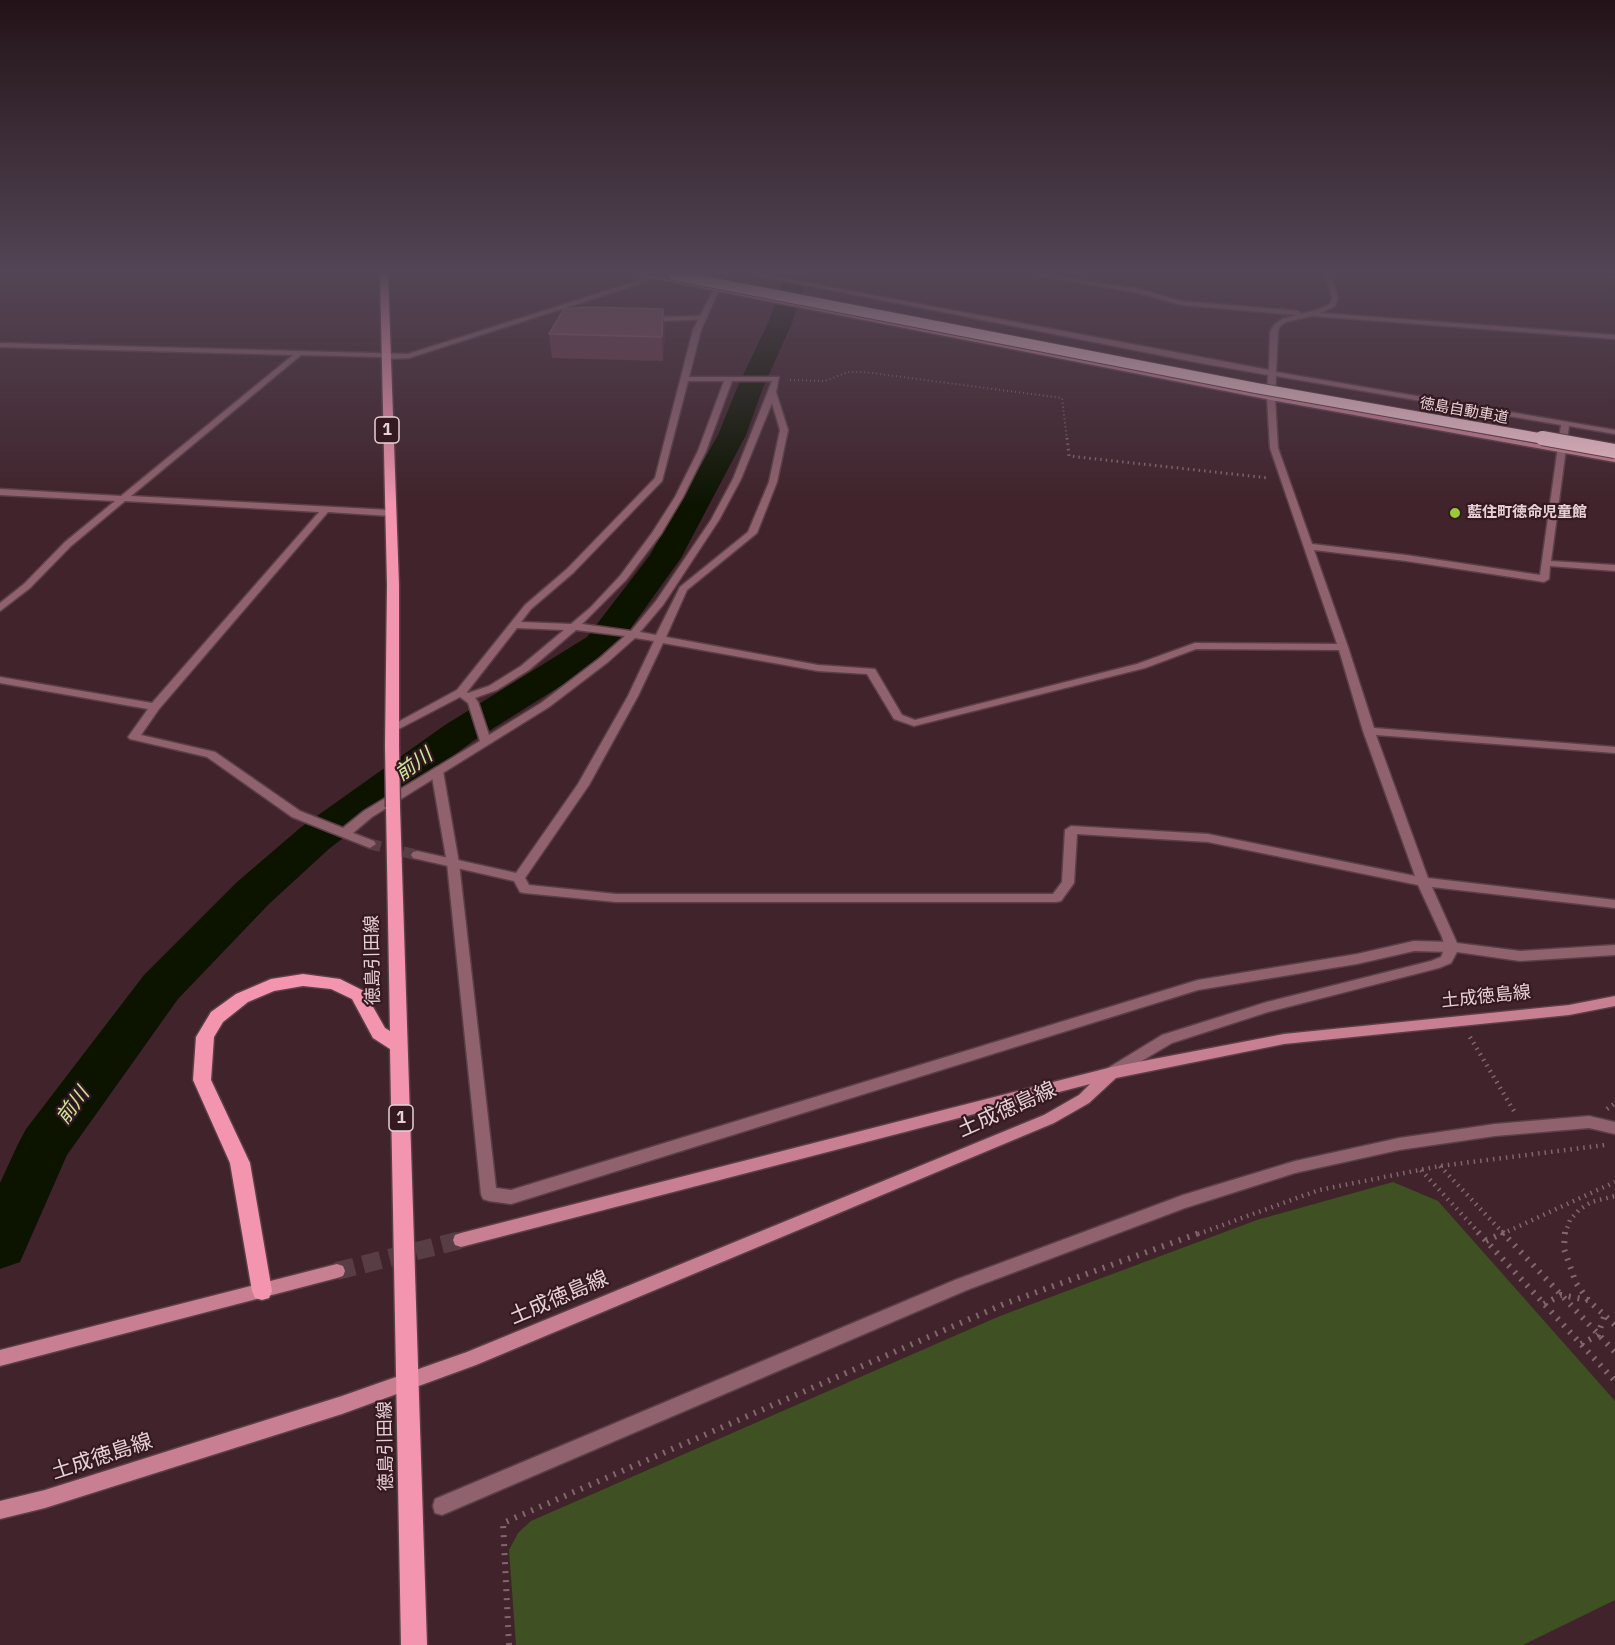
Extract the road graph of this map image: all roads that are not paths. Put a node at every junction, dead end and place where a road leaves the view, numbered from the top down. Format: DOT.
graph roads {
  1 [pos="224,352"];
  2 [pos="385,352"];
  3 [pos="421,352"];
  4 [pos="691,352"];
  5 [pos="1033,352"];
  6 [pos="1071,352"];
  7 [pos="1156,352"];
  8 [pos="1273,352"];
  9 [pos="298,354"];
  10 [pos="385,356"];
  11 [pos="1271,374"];
  12 [pos="685,379"];
  13 [pos="731,379"];
  14 [pos="772,392"];
  15 [pos="1271,398"];
  16 [pos="1565,423"];
  17 [pos="1615,432"];
  18 [pos="1560,451"];
  19 [pos="1615,451"];
  20 [pos="1615,460"];
  21 [pos="0,492"];
  22 [pos="125,498"];
  23 [pos="326,509"];
  24 [pos="390,513"];
  25 [pos="1307,546"];
  26 [pos="1546,562"];
  27 [pos="1615,568"];
  28 [pos="0,609"];
  29 [pos="513,625"];
  30 [pos="575,627"];
  31 [pos="630,634"];
  32 [pos="662,638"];
  33 [pos="1343,647"];
  34 [pos="0,680"];
  35 [pos="467,697"];
  36 [pos="155,707"];
  37 [pos="391,729"];
  38 [pos="1369,731"];
  39 [pos="485,739"];
  40 [pos="1615,750"];
  41 [pos="437,771"];
  42 [pos="343,832"];
  43 [pos="370,844"];
  44 [pos="417,855"];
  45 [pos="453,863"];
  46 [pos="519,878"];
  47 [pos="1423,882"];
  48 [pos="1615,904"];
  49 [pos="1452,947"];
  50 [pos="1615,950"];
  51 [pos="1615,1002"];
  52 [pos="399,1045"];
  53 [pos="1112,1073"];
  54 [pos="1615,1128"];
  55 [pos="461,1240"];
  56 [pos="337,1271"];
  57 [pos="262,1291"];
  58 [pos="0,1358"];
  59 [pos="409,1381"];
  60 [pos="442,1506"];
  61 [pos="0,1510"];
  62 [pos="414,1645"];
  1 -- 9 [label="street"];
  2 -- 10 [label="main road, 徳島引田線 / 1"];
  3 -- 10 [label="street"];
  4 -- 12 [label="street"];
  5 -- 15 [label="main road"];
  6 -- 19 [label="highway, 徳島自動車道, bridge"];
  7 -- 11 [label="street"];
  8 -- 11 [label="street"];
  9 -- 10 [label="street"];
  9 -- 22 [label="street"];
  10 -- 24 [label="main road, 徳島引田線 / 1"];
  11 -- 15 [label="street"];
  11 -- 16 [label="street"];
  12 -- 13 [label="street"];
  12 -- 29 [label="street"];
  13 -- 14 [label="street"];
  13 -- 30 [label="street"];
  14 -- 31 [label="street"];
  14 -- 32 [label="street"];
  15 -- 18 [label="main road"];
  15 -- 25 [label="street"];
  16 -- 17 [label="street"];
  16 -- 18 [label="street"];
  18 -- 20 [label="main road"];
  18 -- 26 [label="street"];
  21 -- 22 [label="street"];
  22 -- 23 [label="street"];
  22 -- 28 [label="street"];
  23 -- 24 [label="street"];
  23 -- 36 [label="street"];
  24 -- 37 [label="main road, 徳島引田線 / 1"];
  25 -- 26 [label="street"];
  25 -- 33 [label="street"];
  26 -- 27 [label="street"];
  29 -- 30 [label="street"];
  29 -- 35 [label="street"];
  30 -- 31 [label="street"];
  30 -- 35 [label="street"];
  31 -- 32 [label="street"];
  31 -- 39 [label="street"];
  32 -- 33 [label="street"];
  32 -- 46 [label="street"];
  33 -- 38 [label="street"];
  34 -- 36 [label="street"];
  35 -- 37 [label="street"];
  35 -- 39 [label="street"];
  36 -- 42 [label="street"];
  37 -- 52 [label="main road, 徳島引田線 / 1, bridge"];
  38 -- 40 [label="street"];
  38 -- 47 [label="street"];
  39 -- 41 [label="street"];
  41 -- 42 [label="street"];
  41 -- 45 [label="street"];
  42 -- 43 [label="street"];
  44 -- 45 [label="street"];
  45 -- 46 [label="street"];
  45 -- 49 [label="street"];
  46 -- 47 [label="street"];
  47 -- 48 [label="street"];
  47 -- 49 [label="street"];
  49 -- 50 [label="street"];
  49 -- 53 [label="street"];
  51 -- 53 [label="main road, 土成徳島線"];
  52 -- 57 [label="main road"];
  52 -- 59 [label="main road, 徳島引田線 / 1"];
  53 -- 55 [label="main road, 土成徳島線"];
  53 -- 59 [label="main road, 土成徳島線"];
  54 -- 60 [label="street"];
  56 -- 57 [label="main road"];
  57 -- 58 [label="main road"];
  59 -- 61 [label="main road, 土成徳島線"];
  59 -- 62 [label="main road, 徳島引田線 / 1"];
}
